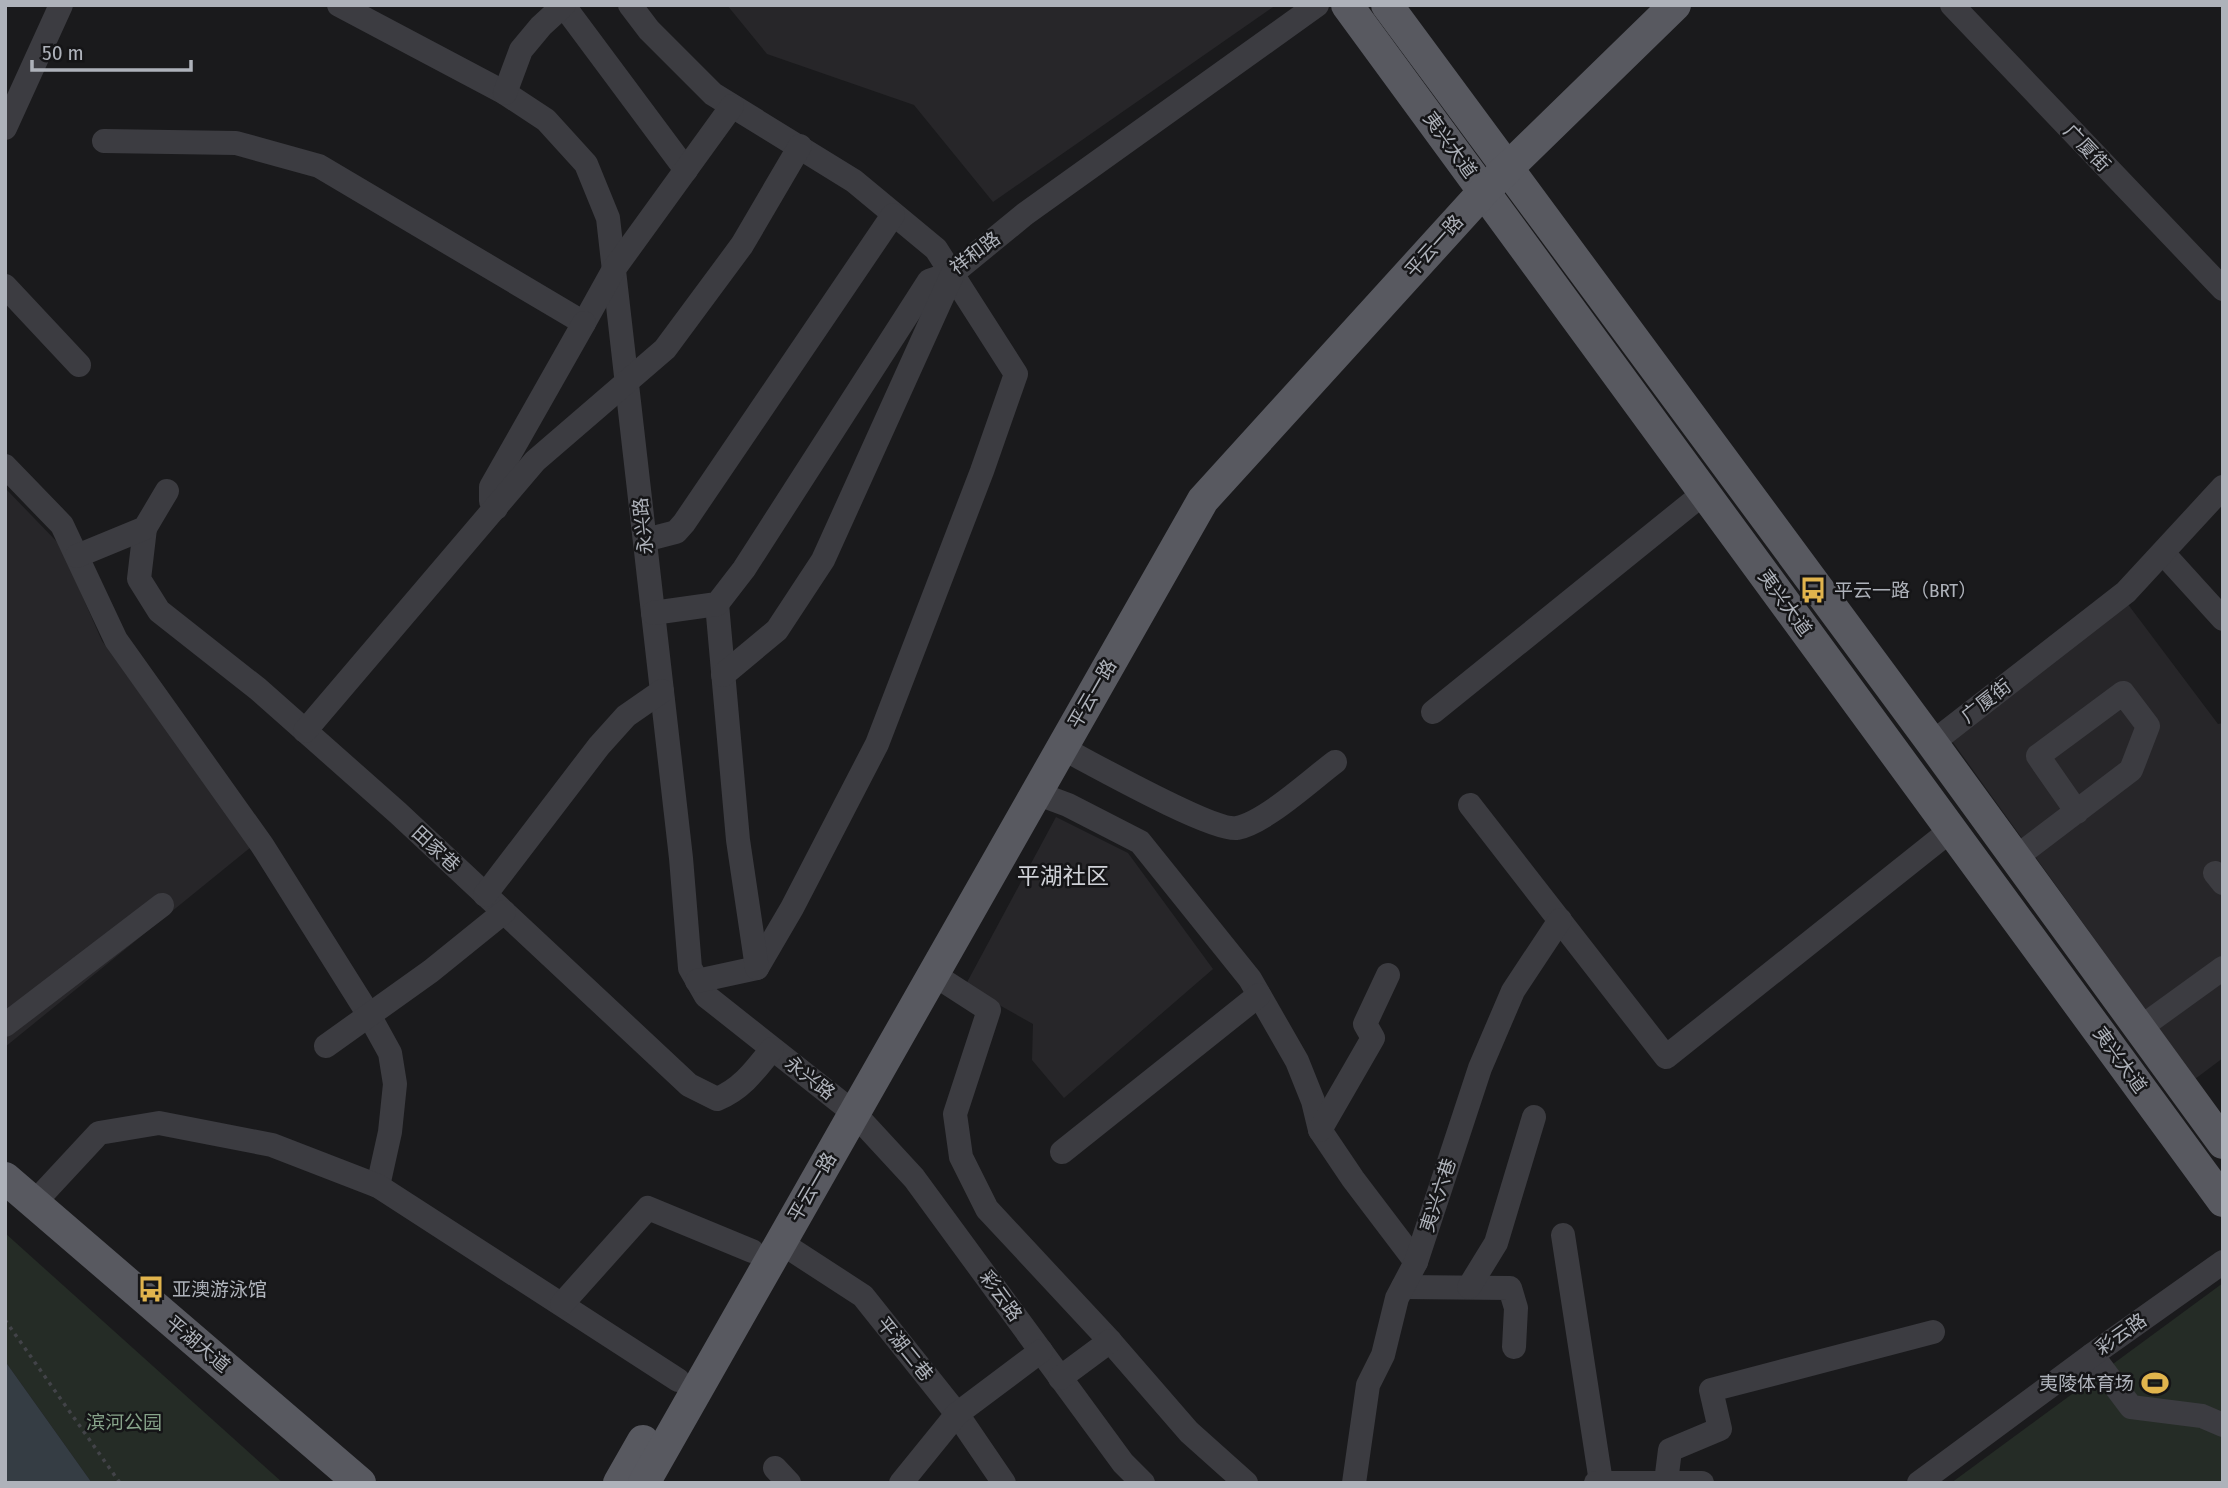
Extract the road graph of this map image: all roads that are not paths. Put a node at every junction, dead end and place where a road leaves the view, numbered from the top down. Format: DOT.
graph roads {
  1 [pos="61,5"];
  2 [pos="339,5"];
  3 [pos="630,5"];
  4 [pos="1317,5"];
  5 [pos="1347,5"];
  6 [pos="1387,5"];
  7 [pos="1650,5"];
  8 [pos="1675,5"];
  9 [pos="1952,5"];
  10 [pos="564,6"];
  11 [pos="505,93"];
  12 [pos="732,106"];
  13 [pos="5,128"];
  14 [pos="104,141"];
  15 [pos="800,146"];
  16 [pos="686,170"];
  17 [pos="1490,173"];
  18 [pos="893,215"];
  19 [pos="614,269"];
  20 [pos="953,273"];
  21 [pos="5,286"];
  22 [pos="2223,289"];
  23 [pos="584,323"];
  24 [pos="79,365"];
  25 [pos="627,382"];
  26 [pos="5,466"];
  27 [pos="2223,487"];
  28 [pos="167,491"];
  29 [pos="1704,493"];
  30 [pos="496,508"];
  31 [pos="145,528"];
  32 [pos="645,540"];
  33 [pos="2163,553"];
  34 [pos="77,556"];
  35 [pos="717,604"];
  36 [pos="653,613"];
  37 [pos="2223,619"];
  38 [pos="723,675"];
  39 [pos="662,691"];
  40 [pos="1433,712"];
  41 [pos="306,731"];
  42 [pos="1932,743"];
  43 [pos="1062,748"];
  44 [pos="1335,762"];
  45 [pos="1036,793"];
  46 [pos="1471,805"];
  47 [pos="2077,812"];
  48 [pos="1951,830"];
  49 [pos="2015,858"];
  50 [pos="485,895"];
  51 [pos="162,905"];
  52 [pos="503,912"];
  53 [pos="1560,920"];
  54 [pos="757,968"];
  55 [pos="2223,968"];
  56 [pos="933,974"];
  57 [pos="1388,975"];
  58 [pos="697,981"];
  59 [pos="1259,995"];
  60 [pos="369,1015"];
  61 [pos="5,1025"];
  62 [pos="2140,1028"];
  63 [pos="326,1046"];
  64 [pos="772,1049"];
  65 [pos="846,1107"];
  66 [pos="1534,1117"];
  67 [pos="1320,1130"];
  68 [pos="2223,1143"];
  69 [pos="1062,1152"];
  70 [pos="5,1178"];
  71 [pos="379,1186"];
  72 [pos="19,1200"];
  73 [pos="2223,1201"];
  74 [pos="1563,1235"];
  75 [pos="766,1247"];
  76 [pos="1416,1262"];
  77 [pos="2223,1262"];
  78 [pos="1403,1287"];
  79 [pos="1469,1287"];
  80 [pos="562,1304"];
  81 [pos="1933,1332"];
  82 [pos="1110,1341"];
  83 [pos="1514,1347"];
  84 [pos="1041,1351"];
  85 [pos="2092,1355"];
  86 [pos="1060,1378"];
  87 [pos="678,1380"];
  88 [pos="957,1414"];
  89 [pos="2223,1425"];
  90 [pos="1666,1482"];
  91 [pos="335,1483"];
  92 [pos="360,1483"];
  93 [pos="619,1483"];
  94 [pos="643,1483"];
  95 [pos="901,1483"];
  96 [pos="1004,1483"];
  97 [pos="1143,1483"];
  98 [pos="1246,1483"];
  99 [pos="1354,1483"];
  100 [pos="1599,1483"];
  101 [pos="1702,1483"];
  102 [pos="1919,1483"];
  1 -- 13 [label="street"];
  2 -- 11 [label="street, 永兴路"];
  3 -- 12 [label="street"];
  4 -- 20 [label="street, 祥和路"];
  5 -- 17 [label="main road, 夷兴大道"];
  6 -- 17 [label="main road, 夷兴大道"];
  7 -- 17 [label="main road, 平云一路"];
  8 -- 17 [label="main road, 平云一路"];
  9 -- 22 [label="street, 广厦街"];
  10 -- 11 [label="street"];
  10 -- 16 [label="street"];
  11 -- 19 [label="street, 永兴路"];
  12 -- 15 [label="street"];
  12 -- 16 [label="street"];
  14 -- 23 [label="street"];
  15 -- 18 [label="street"];
  15 -- 25 [label="street"];
  16 -- 19 [label="street"];
  17 -- 29 [label="main road, 夷兴大道"];
  17 -- 42 [label="main road, 夷兴大道"];
  17 -- 43 [label="main road, 平云一路"];
  17 -- 65 [label="main road, 平云一路"];
  18 -- 20 [label="street"];
  18 -- 32 [label="street"];
  19 -- 23 [label="street"];
  19 -- 25 [label="street, 永兴路"];
  20 -- 35 [label="street, 祥和路"];
  20 -- 38 [label="street"];
  20 -- 54 [label="street"];
  21 -- 24 [label="street"];
  23 -- 30 [label="street"];
  25 -- 30 [label="street"];
  25 -- 32 [label="street, 永兴路"];
  26 -- 34 [label="street"];
  27 -- 33 [label="street, 广厦街"];
  28 -- 31 [label="street, 田家巷"];
  29 -- 40 [label="street"];
  29 -- 48 [label="main road, 夷兴大道"];
  30 -- 41 [label="street"];
  31 -- 34 [label="street"];
  31 -- 41 [label="street, 田家巷"];
  32 -- 36 [label="street, 永兴路"];
  33 -- 37 [label="street"];
  33 -- 42 [label="street, 广厦街"];
  34 -- 60 [label="street"];
  35 -- 36 [label="street"];
  35 -- 38 [label="street"];
  36 -- 39 [label="street, 永兴路"];
  38 -- 54 [label="street"];
  39 -- 50 [label="street"];
  39 -- 58 [label="street, 永兴路"];
  41 -- 50 [label="street, 田家巷"];
  42 -- 49 [label="main road, 夷兴大道"];
  43 -- 44 [label="street"];
  43 -- 45 [label="main road, 平云一路"];
  45 -- 56 [label="main road, 平云一路"];
  45 -- 59 [label="street"];
  46 -- 53 [label="street"];
  47 -- 47 [label="street"];
  47 -- 49 [label="street"];
  48 -- 53 [label="street"];
  48 -- 73 [label="main road, 夷兴大道"];
  49 -- 62 [label="main road, 夷兴大道"];
  50 -- 52 [label="street, 田家巷"];
  51 -- 61 [label="street"];
  52 -- 60 [label="street"];
  52 -- 64 [label="street, 田家巷"];
  53 -- 76 [label="street, 夷兴六巷"];
  54 -- 58 [label="street"];
  55 -- 62 [label="street"];
  56 -- 65 [label="main road, 平云一路"];
  56 -- 82 [label="street"];
  57 -- 67 [label="street"];
  58 -- 64 [label="street, 永兴路"];
  59 -- 67 [label="street"];
  59 -- 69 [label="street"];
  60 -- 63 [label="street"];
  60 -- 71 [label="street"];
  62 -- 68 [label="main road, 夷兴大道"];
  64 -- 65 [label="street, 永兴路"];
  65 -- 75 [label="main road, 平云一路"];
  65 -- 84 [label="street, 彩云路"];
  66 -- 79 [label="street"];
  67 -- 76 [label="street"];
  70 -- 72 [label="main road, 平湖大道"];
  71 -- 72 [label="street"];
  71 -- 80 [label="street"];
  72 -- 91 [label="main road, 平湖大道"];
  72 -- 92 [label="main road, 平湖大道"];
  74 -- 100 [label="street"];
  75 -- 80 [label="street, 平湖二巷"];
  75 -- 87 [label="main road, 平云一路"];
  75 -- 88 [label="street, 平湖二巷"];
  75 -- 94 [label="main road, 平云一路"];
  76 -- 78 [label="street, 夷兴六巷"];
  77 -- 85 [label="street, 彩云路"];
  78 -- 79 [label="street"];
  78 -- 99 [label="street, 夷兴六巷"];
  79 -- 83 [label="street"];
  80 -- 87 [label="street"];
  81 -- 90 [label="street"];
  82 -- 86 [label="street"];
  82 -- 98 [label="street"];
  84 -- 86 [label="street, 彩云路"];
  84 -- 88 [label="street"];
  85 -- 89 [label="street"];
  85 -- 102 [label="street, 彩云路"];
  86 -- 97 [label="street, 彩云路"];
  87 -- 93 [label="main road, 平云一路"];
  88 -- 95 [label="street"];
  88 -- 96 [label="street, 平湖二巷"];
  90 -- 100 [label="street"];
  90 -- 101 [label="street"];
}
